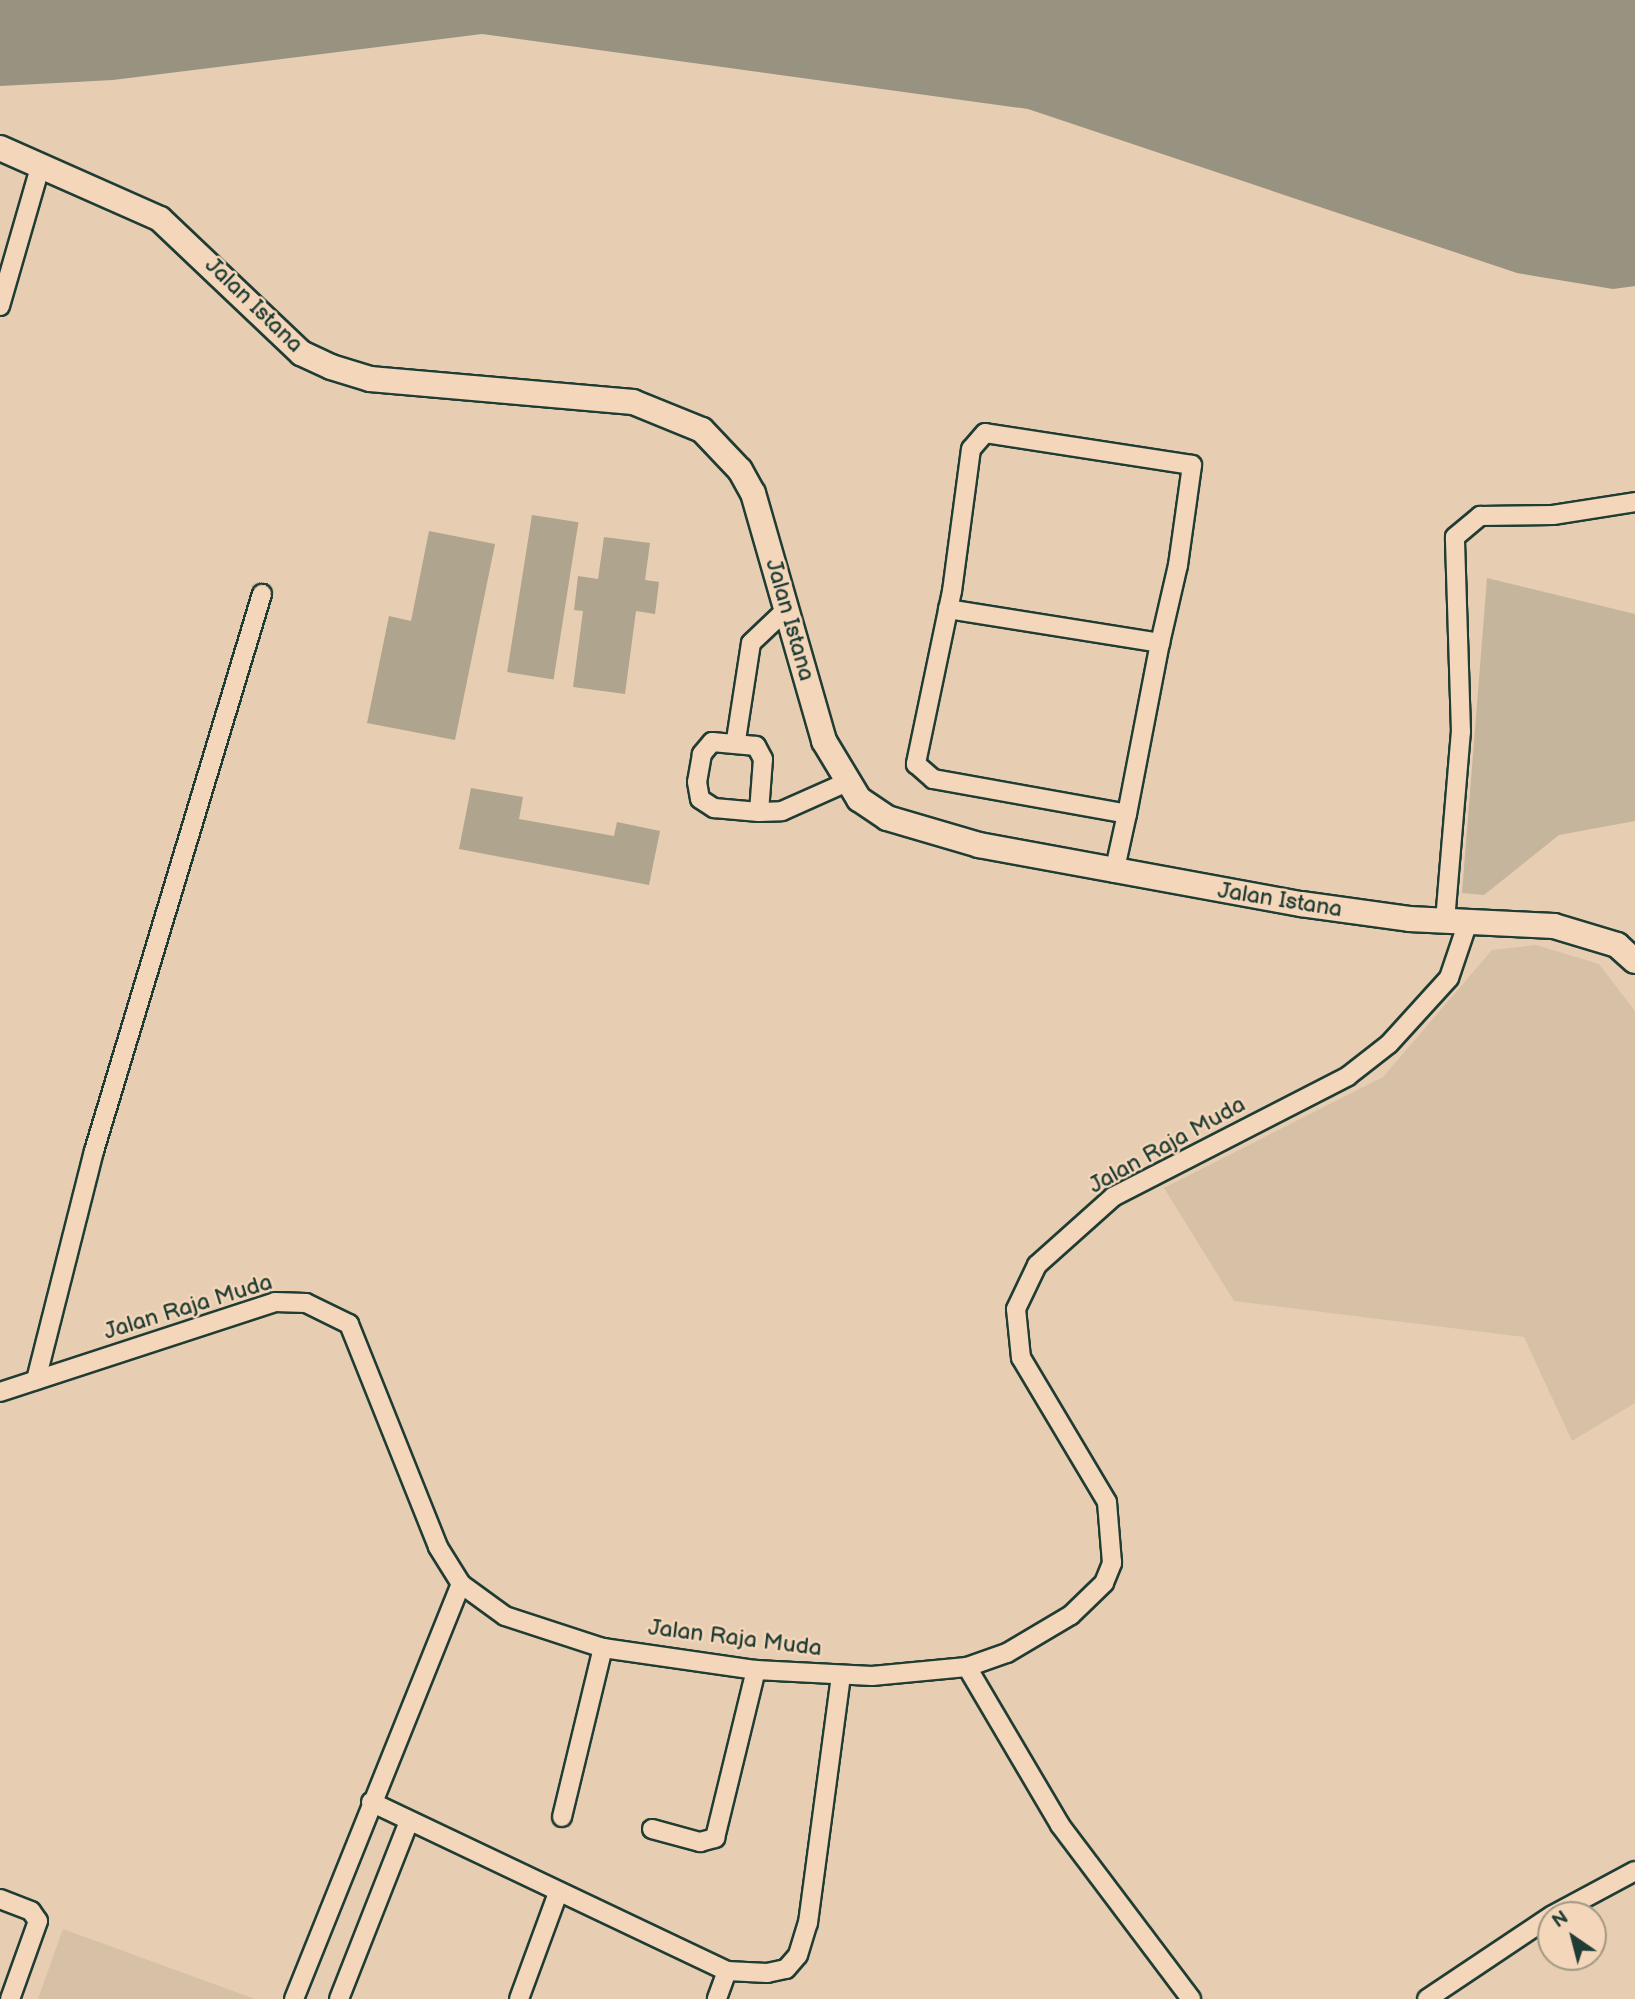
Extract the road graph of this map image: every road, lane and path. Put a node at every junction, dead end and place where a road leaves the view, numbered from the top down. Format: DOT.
graph roads {
  1 [pos="0,148"];
  2 [pos="40,167"];
  3 [pos="0,306"];
  4 [pos="1635,502"];
  5 [pos="262,594"];
  6 [pos="787,609"];
  7 [pos="948,609"];
  8 [pos="1160,643"];
  9 [pos="736,740"];
  10 [pos="847,782"];
  11 [pos="759,812"];
  12 [pos="1126,814"];
  13 [pos="1114,873"];
  14 [pos="1456,921"];
  15 [pos="1635,961"];
  16 [pos="36,1380"];
  17 [pos="0,1391"];
  18 [pos="461,1584"];
  19 [pos="603,1648"];
  20 [pos="967,1667"];
  21 [pos="756,1670"];
  22 [pos="841,1675"];
  23 [pos="371,1802"];
  24 [pos="562,1817"];
  25 [pos="409,1821"];
  26 [pos="652,1829"];
  27 [pos="1635,1871"];
  28 [pos="558,1893"];
  29 [pos="0,1899"];
  30 [pos="1580,1901"];
  31 [pos="1537,1926"];
  32 [pos="727,1971"];
  33 [pos="10,1999"];
  34 [pos="294,1999"];
  35 [pos="340,1999"];
  36 [pos="519,1999"];
  37 [pos="717,1999"];
  38 [pos="1191,1999"];
  39 [pos="1427,1999"];
  1 -- 2 [label="street, Jalan Istana"];
  2 -- 3 [label="street"];
  2 -- 6 [label="street, Jalan Istana"];
  4 -- 14 [label="street, Jalan Raja Muda"];
  5 -- 16 [label="street"];
  6 -- 9 [label="street"];
  6 -- 10 [label="street, Jalan Istana"];
  7 -- 8 [label="street"];
  7 -- 8 [label="street"];
  7 -- 12 [label="street"];
  8 -- 12 [label="street"];
  9 -- 11 [label="street"];
  9 -- 11 [label="street"];
  10 -- 11 [label="street"];
  10 -- 13 [label="street, Jalan Istana"];
  12 -- 13 [label="street"];
  13 -- 14 [label="street, Jalan Istana"];
  14 -- 15 [label="street, Jalan Istana"];
  14 -- 20 [label="street, Jalan Raja Muda"];
  16 -- 17 [label="street, Jalan Raja Muda"];
  16 -- 18 [label="street, Jalan Raja Muda"];
  18 -- 19 [label="street, Jalan Raja Muda"];
  18 -- 23 [label="street"];
  19 -- 21 [label="street, Jalan Raja Muda"];
  19 -- 24 [label="street"];
  20 -- 22 [label="street, Jalan Raja Muda"];
  20 -- 38 [label="street"];
  21 -- 22 [label="street, Jalan Raja Muda"];
  21 -- 26 [label="street"];
  22 -- 32 [label="street"];
  23 -- 25 [label="street"];
  23 -- 34 [label="street"];
  25 -- 28 [label="street"];
  25 -- 35 [label="street"];
  27 -- 30 [label="street"];
  28 -- 32 [label="street"];
  28 -- 36 [label="street"];
  29 -- 33 [label="street"];
  31 -- 39 [label="street"];
  32 -- 37 [label="street"];
}
